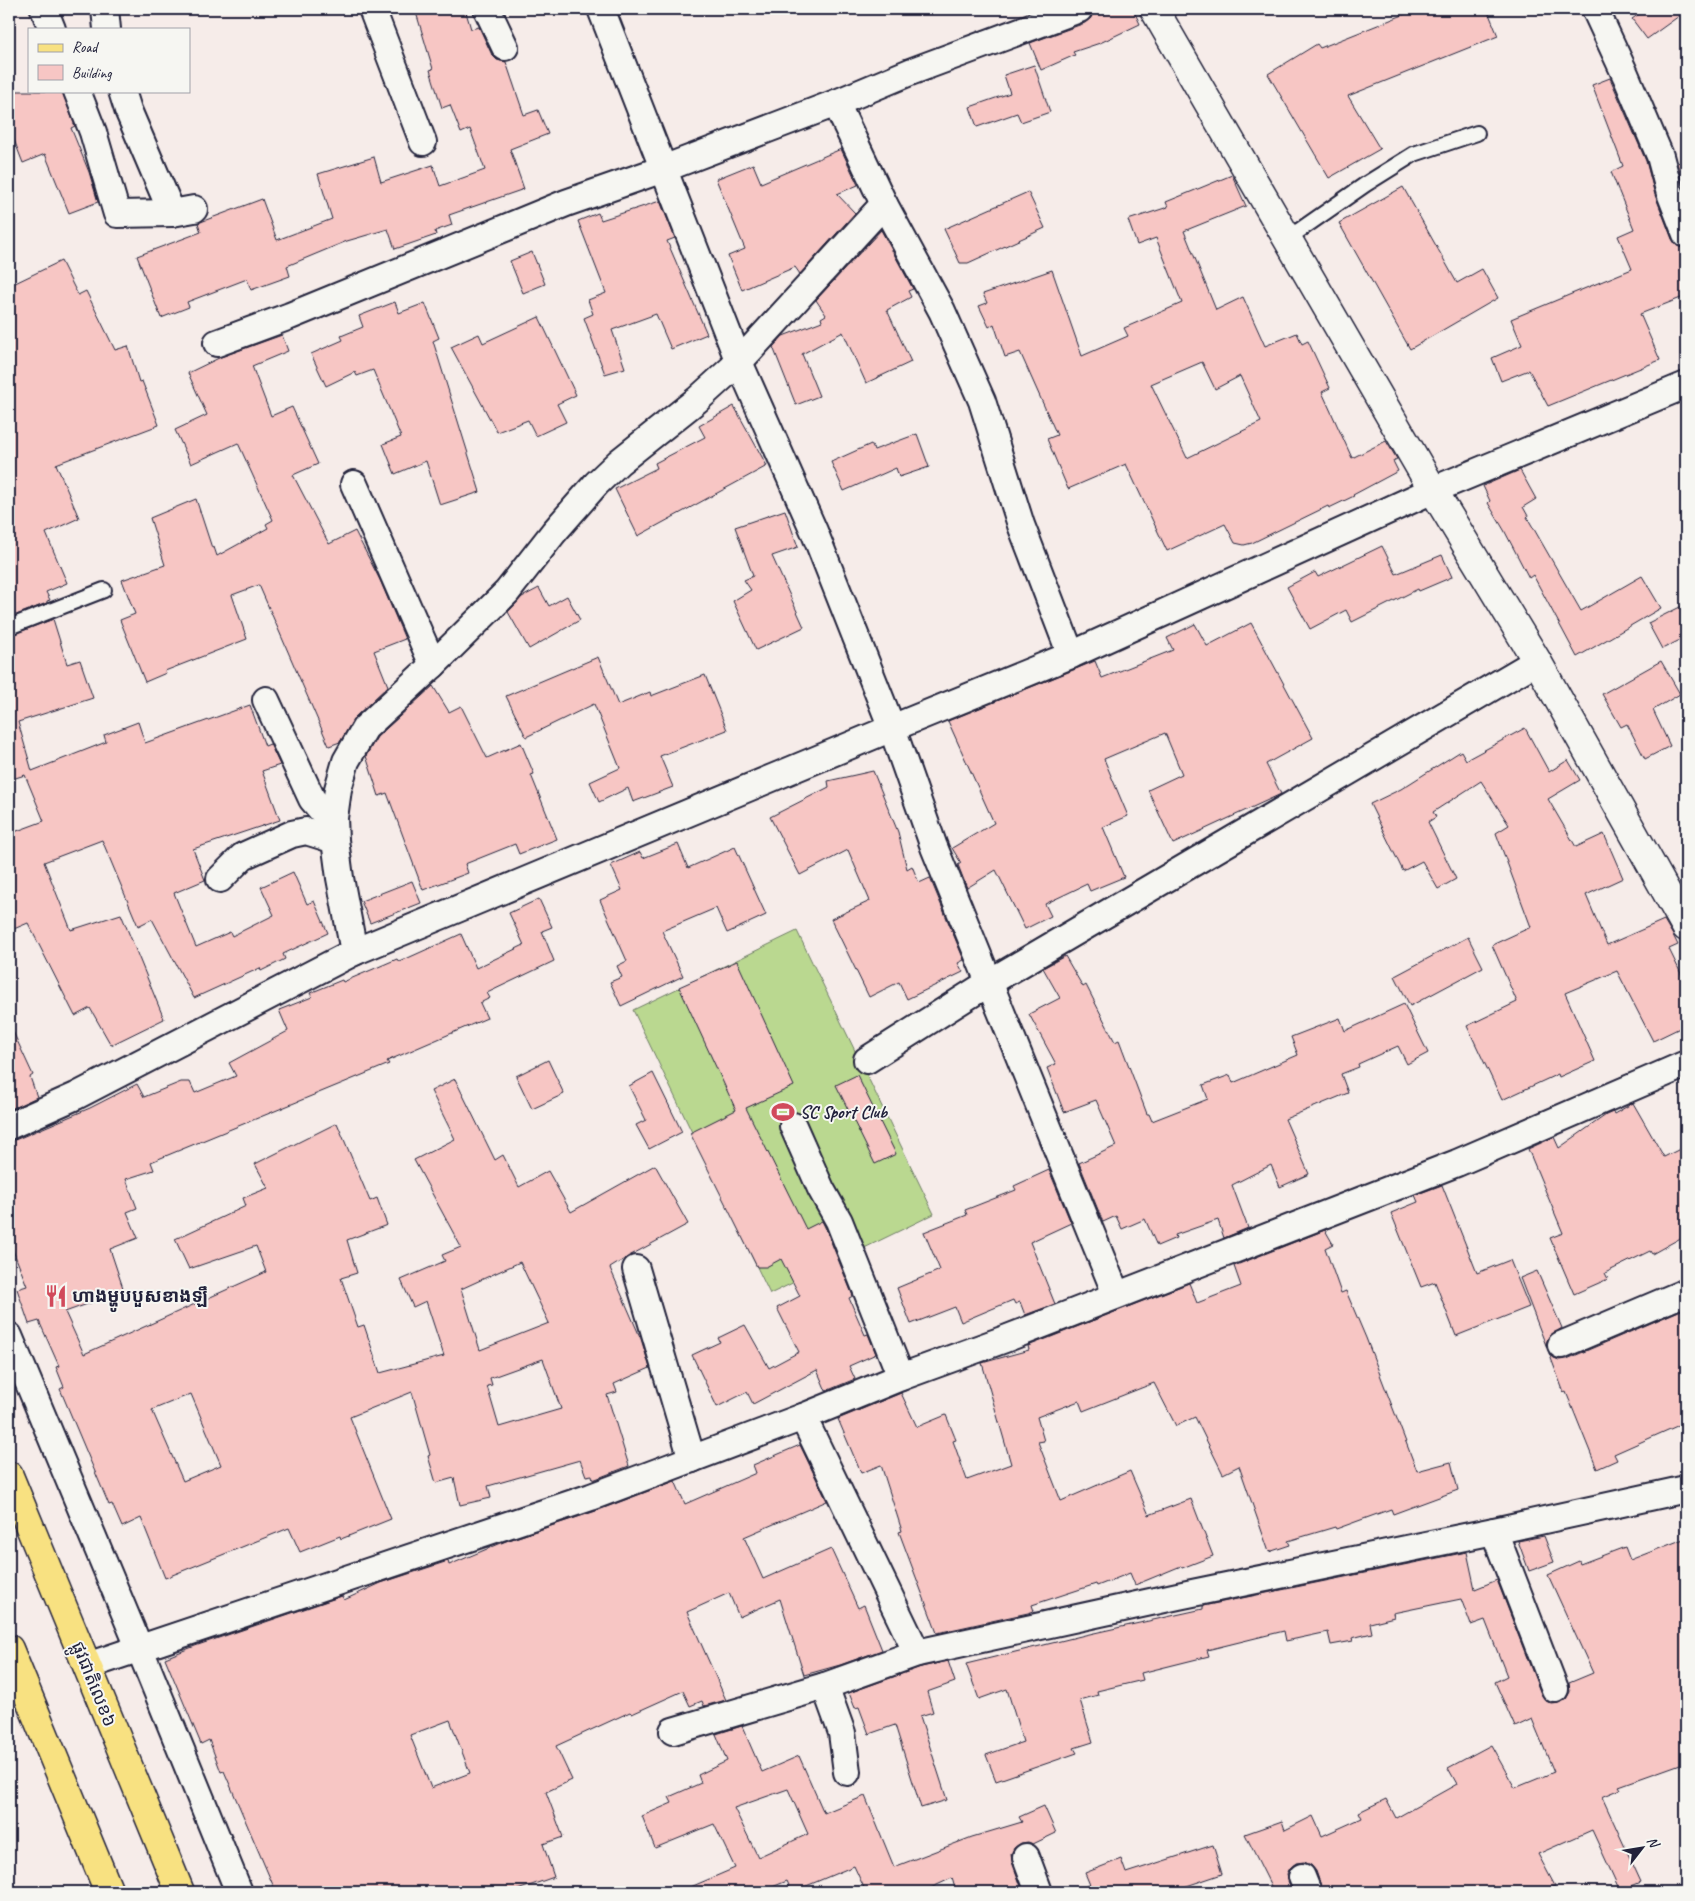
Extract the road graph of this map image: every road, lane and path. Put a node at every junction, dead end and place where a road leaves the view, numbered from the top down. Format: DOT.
graph roads {
  1 [pos="44,9"];
  2 [pos="105,9"];
  3 [pos="372,9"];
  4 [pos="487,9"];
  5 [pos="601,9"];
  6 [pos="1079,9"];
  7 [pos="1154,9"];
  8 [pos="1595,9"];
  9 [pos="52,28"];
  10 [pos="107,28"];
  11 [pos="505,47"];
  12 [pos="77,92"];
  13 [pos="122,92"];
  14 [pos="836,102"];
  15 [pos="1477,132"];
  16 [pos="423,142"];
  17 [pos="663,169"];
  18 [pos="884,204"];
  19 [pos="1686,234"];
  20 [pos="1287,239"];
  21 [pos="218,343"];
  22 [pos="739,362"];
  23 [pos="1686,385"];
  24 [pos="354,484"];
  25 [pos="1433,490"];
  26 [pos="104,590"];
  27 [pos="9,627"];
  28 [pos="1071,655"];
  29 [pos="1537,661"];
  30 [pos="433,666"];
  31 [pos="266,700"];
  32 [pos="892,728"];
  33 [pos="334,832"];
  34 [pos="220,879"];
  35 [pos="1686,928"];
  36 [pos="354,952"];
  37 [pos="990,982"];
  38 [pos="867,1060"];
  39 [pos="1686,1064"];
  40 [pos="9,1126"];
  41 [pos="793,1126"];
  42 [pos="636,1269"];
  43 [pos="1686,1292"];
  44 [pos="1116,1294"];
  45 [pos="9,1336"];
  46 [pos="1561,1345"];
  47 [pos="901,1378"];
  48 [pos="803,1417"];
  49 [pos="692,1459"];
  50 [pos="11,1490"];
  51 [pos="1684,1494"];
  52 [pos="1494,1531"];
  53 [pos="139,1647"];
  54 [pos="9,1649"];
  55 [pos="916,1654"];
  56 [pos="87,1666"];
  57 [pos="825,1686"];
  58 [pos="1555,1689"];
  59 [pos="672,1731"];
  60 [pos="847,1772"];
  61 [pos="1026,1857"];
  62 [pos="235,1891"];
  63 [pos="109,1892"];
  64 [pos="180,1892"];
  65 [pos="1039,1892"];
  1 -- 9 [label="street"];
  2 -- 10 [label="street"];
  3 -- 16 [label="street"];
  4 -- 11 [label="street"];
  5 -- 17 [label="street"];
  6 -- 14 [label="street"];
  7 -- 20 [label="street"];
  8 -- 19 [label="street"];
  12 -- 13 [label="street"];
  14 -- 17 [label="street"];
  14 -- 18 [label="street"];
  15 -- 20 [label="lane"];
  17 -- 21 [label="street"];
  17 -- 22 [label="street"];
  18 -- 22 [label="street"];
  18 -- 28 [label="street"];
  20 -- 25 [label="street"];
  22 -- 30 [label="street"];
  22 -- 32 [label="street"];
  23 -- 25 [label="street"];
  24 -- 30 [label="street"];
  25 -- 28 [label="street"];
  25 -- 29 [label="street"];
  26 -- 27 [label="lane"];
  28 -- 32 [label="street"];
  29 -- 35 [label="street"];
  29 -- 37 [label="street"];
  30 -- 33 [label="street"];
  31 -- 33 [label="street"];
  32 -- 36 [label="street"];
  32 -- 37 [label="street"];
  33 -- 34 [label="street"];
  33 -- 36 [label="street"];
  36 -- 40 [label="street"];
  37 -- 38 [label="street"];
  37 -- 44 [label="street"];
  39 -- 44 [label="street"];
  41 -- 47 [label="street"];
  42 -- 49 [label="street"];
  43 -- 46 [label="street"];
  44 -- 47 [label="street"];
  45 -- 53 [label="street"];
  47 -- 48 [label="street"];
  48 -- 49 [label="street"];
  48 -- 55 [label="street"];
  49 -- 53 [label="street"];
  50 -- 56 [label="main road, ផ្លូវជាតិលេខ៦"];
  51 -- 52 [label="street"];
  52 -- 55 [label="street"];
  52 -- 58 [label="street"];
  53 -- 56 [label="street"];
  53 -- 62 [label="street"];
  54 -- 63 [label="main road"];
  55 -- 57 [label="street"];
  56 -- 64 [label="main road, ផ្លូវជាតិលេខ៦"];
  57 -- 59 [label="street"];
  57 -- 60 [label="street"];
  61 -- 65 [label="street"];
}
